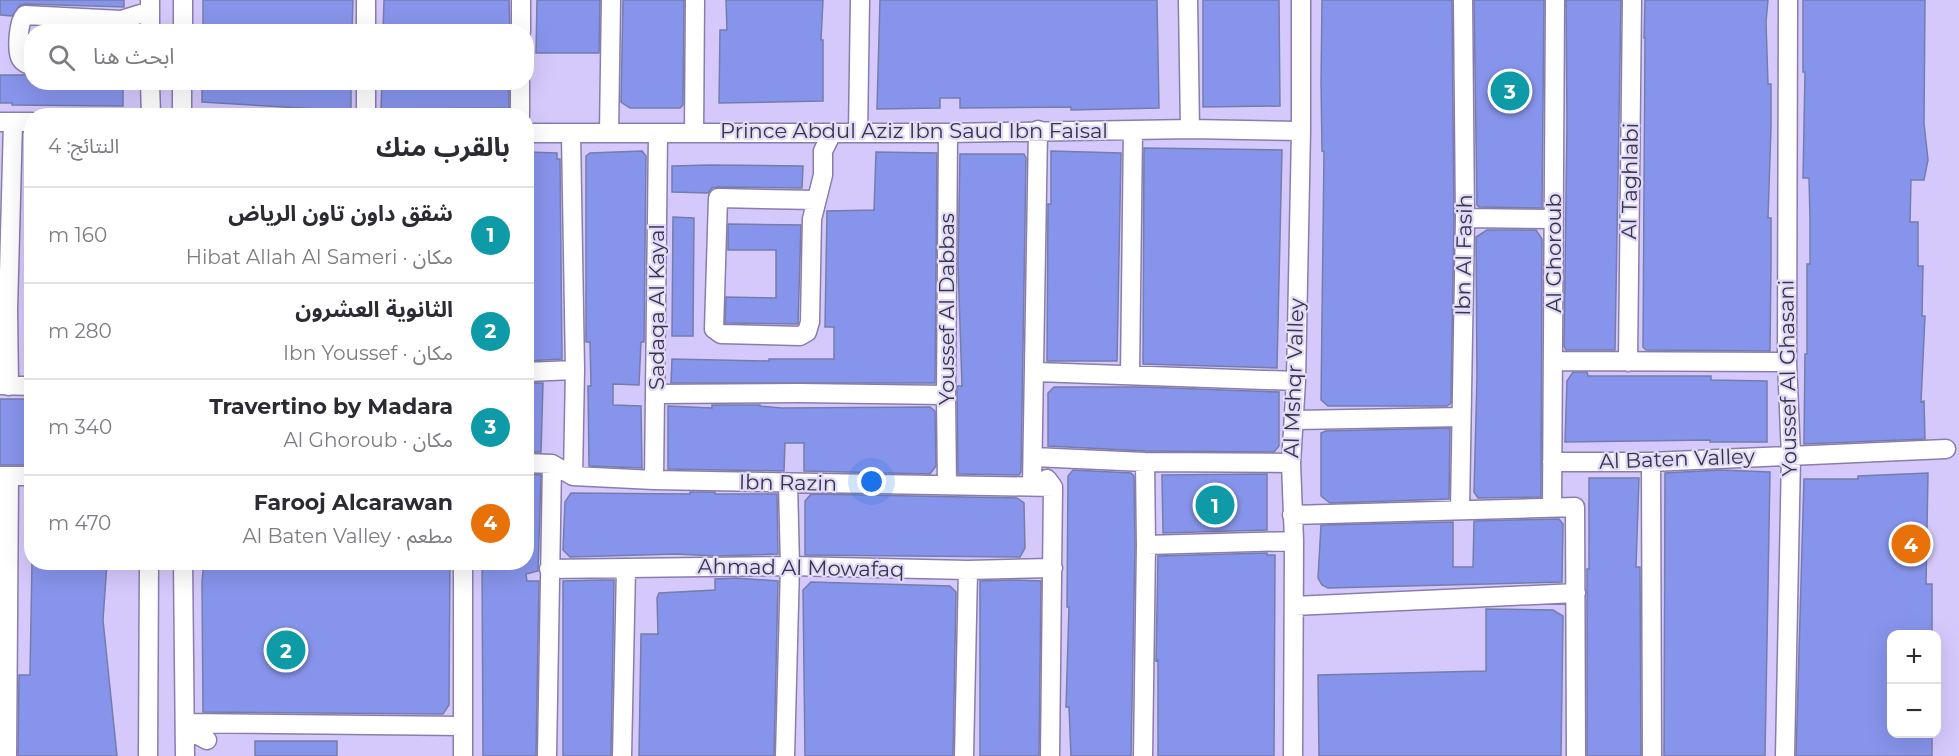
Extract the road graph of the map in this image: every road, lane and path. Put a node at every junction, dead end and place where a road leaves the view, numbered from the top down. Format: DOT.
graph roads {
  1 [pos="183,0"];
  2 [pos="366,0"];
  3 [pos="521,0"];
  4 [pos="611,0"];
  5 [pos="695,0"];
  6 [pos="860,0"];
  7 [pos="1188,0"];
  8 [pos="1301,0"];
  9 [pos="1463,0"];
  10 [pos="1555,0"];
  11 [pos="1632,0"];
  12 [pos="1788,0"];
  13 [pos="150,5"];
  14 [pos="104,24"];
  15 [pos="124,24"];
  16 [pos="150,24"];
  17 [pos="183,24"];
  18 [pos="366,24"];
  19 [pos="521,24"];
  20 [pos="24,62"];
  21 [pos="150,90"];
  22 [pos="182,90"];
  23 [pos="366,90"];
  24 [pos="520,90"];
  25 [pos="151,108"];
  26 [pos="182,108"];
  27 [pos="366,108"];
  28 [pos="520,108"];
  29 [pos="6,122"];
  30 [pos="24,122"];
  31 [pos="1190,129"];
  32 [pos="1038,130"];
  33 [pos="1133,130"];
  34 [pos="1301,131"];
  35 [pos="534,133"];
  36 [pos="609,133"];
  37 [pos="694,133"];
  38 [pos="832,133"];
  39 [pos="858,133"];
  40 [pos="948,133"];
  41 [pos="571,134"];
  42 [pos="658,134"];
  43 [pos="816,200"];
  44 [pos="1465,218"];
  45 [pos="1554,219"];
  46 [pos="1554,362"];
  47 [pos="1628,362"];
  48 [pos="1787,362"];
  49 [pos="575,370"];
  50 [pos="534,372"];
  51 [pos="1036,372"];
  52 [pos="1130,375"];
  53 [pos="1296,381"];
  54 [pos="4,386"];
  55 [pos="24,386"];
  56 [pos="656,394"];
  57 [pos="946,395"];
  58 [pos="1461,417"];
  59 [pos="1295,420"];
  60 [pos="1946,449"];
  61 [pos="1791,456"];
  62 [pos="1033,457"];
  63 [pos="1145,462"];
  64 [pos="1552,462"];
  65 [pos="1651,462"];
  66 [pos="534,463"];
  67 [pos="1291,463"];
  68 [pos="552,464"];
  69 [pos="5,476"];
  70 [pos="24,476"];
  71 [pos="573,476"];
  72 [pos="654,480"];
  73 [pos="788,483"];
  74 [pos="947,485"];
  75 [pos="1032,485"];
  76 [pos="1053,487"];
  77 [pos="1552,507"];
  78 [pos="1460,510"];
  79 [pos="1292,515"];
  80 [pos="1294,541"];
  81 [pos="1146,545"];
  82 [pos="790,566"];
  83 [pos="549,568"];
  84 [pos="626,568"];
  85 [pos="1053,568"];
  86 [pos="149,570"];
  87 [pos="183,570"];
  88 [pos="464,570"];
  89 [pos="968,570"];
  90 [pos="1575,594"];
  91 [pos="1294,606"];
  92 [pos="186,726"];
  93 [pos="463,726"];
  94 [pos="207,740"];
  95 [pos="7,756"];
  96 [pos="148,756"];
  97 [pos="185,756"];
  98 [pos="463,756"];
  99 [pos="547,756"];
  100 [pos="622,756"];
  101 [pos="785,756"];
  102 [pos="964,756"];
  103 [pos="1050,756"];
  104 [pos="1143,756"];
  105 [pos="1293,756"];
  106 [pos="1576,756"];
  107 [pos="1652,756"];
  108 [pos="1785,756"];
  1 -- 17 [label="street"];
  2 -- 18 [label="street"];
  3 -- 19 [label="street"];
  4 -- 36 [label="street"];
  5 -- 37 [label="street"];
  6 -- 39 [label="street"];
  7 -- 31 [label="street"];
  8 -- 34 [label="street, Al Mshqr Valley"];
  9 -- 44 [label="street, Ibn Al Fasih"];
  10 -- 45 [label="street, Al Ghoroub"];
  11 -- 47 [label="street, Al Taghlabi"];
  12 -- 48 [label="street, Youssef Al Ghasani"];
  13 -- 15 [label="street"];
  13 -- 16 [label="street"];
  14 -- 20 [label="street"];
  21 -- 25 [label="street"];
  22 -- 26 [label="street"];
  23 -- 27 [label="street"];
  24 -- 28 [label="street"];
  29 -- 30 [label="street"];
  29 -- 54 [label="street"];
  31 -- 33 [label="street, Prince Abdul Aziz Ibn Saud Ibn Faisal"];
  31 -- 34 [label="street, Prince Abdul Aziz Ibn Saud Ibn Faisal"];
  32 -- 33 [label="street, Prince Abdul Aziz Ibn Saud Ibn Faisal"];
  32 -- 40 [label="street, Prince Abdul Aziz Ibn Saud Ibn Faisal"];
  32 -- 51 [label="street"];
  33 -- 52 [label="street"];
  34 -- 53 [label="street, Al Mshqr Valley"];
  35 -- 41 [label="street, Prince Abdul Aziz Ibn Saud Ibn Faisal"];
  36 -- 41 [label="street, Prince Abdul Aziz Ibn Saud Ibn Faisal"];
  36 -- 42 [label="street, Prince Abdul Aziz Ibn Saud Ibn Faisal"];
  37 -- 38 [label="street, Prince Abdul Aziz Ibn Saud Ibn Faisal"];
  37 -- 42 [label="street, Prince Abdul Aziz Ibn Saud Ibn Faisal"];
  38 -- 39 [label="street, Prince Abdul Aziz Ibn Saud Ibn Faisal"];
  38 -- 43 [label="street"];
  39 -- 40 [label="street, Prince Abdul Aziz Ibn Saud Ibn Faisal"];
  40 -- 57 [label="street, Youssef Al Dabbas"];
  41 -- 49 [label="street"];
  42 -- 56 [label="street, Sadaqa Al Kayal"];
  43 -- 43 [label="street"];
  44 -- 45 [label="street"];
  44 -- 58 [label="street, Ibn Al Fasih"];
  45 -- 46 [label="street, Al Ghoroub"];
  46 -- 47 [label="street"];
  46 -- 64 [label="street, Al Ghoroub"];
  47 -- 48 [label="street"];
  48 -- 61 [label="street, Youssef Al Ghasani"];
  49 -- 50 [label="street"];
  49 -- 71 [label="street"];
  51 -- 52 [label="street"];
  51 -- 62 [label="street"];
  52 -- 53 [label="street"];
  53 -- 59 [label="street, Al Mshqr Valley"];
  54 -- 55 [label="street"];
  56 -- 57 [label="street"];
  56 -- 72 [label="street, Sadaqa Al Kayal"];
  57 -- 74 [label="street, Youssef Al Dabbas"];
  58 -- 59 [label="street"];
  58 -- 78 [label="street, Ibn Al Fasih"];
  59 -- 67 [label="street, Al Mshqr Valley"];
  60 -- 61 [label="street, Al Baten Valley"];
  61 -- 65 [label="street, Al Baten Valley"];
  61 -- 108 [label="street, Youssef Al Ghasani"];
  62 -- 63 [label="street"];
  62 -- 75 [label="street"];
  62 -- 76 [label="street"];
  63 -- 67 [label="street"];
  63 -- 81 [label="street"];
  64 -- 65 [label="street, Al Baten Valley"];
  64 -- 77 [label="street, Al Ghoroub"];
  65 -- 107 [label="street"];
  66 -- 68 [label="street, Ibn Razin"];
  67 -- 79 [label="street, Al Mshqr Valley"];
  68 -- 71 [label="street, Ibn Razin"];
  68 -- 83 [label="street"];
  69 -- 70 [label="street"];
  69 -- 95 [label="street"];
  71 -- 72 [label="street, Ibn Razin"];
  72 -- 73 [label="street, Ibn Razin"];
  73 -- 74 [label="street, Ibn Razin"];
  73 -- 82 [label="street"];
  74 -- 75 [label="street, Ibn Razin"];
  75 -- 76 [label="street, Ibn Razin"];
  76 -- 85 [label="street"];
  77 -- 78 [label="street"];
  77 -- 90 [label="street"];
  78 -- 79 [label="street"];
  79 -- 80 [label="street, Al Mshqr Valley"];
  80 -- 81 [label="street"];
  80 -- 91 [label="street, Al Mshqr Valley"];
  81 -- 104 [label="street"];
  82 -- 84 [label="street, Ahmad Al Mowafaq"];
  82 -- 89 [label="street, Ahmad Al Mowafaq"];
  82 -- 101 [label="street"];
  83 -- 84 [label="street, Ahmad Al Mowafaq"];
  83 -- 99 [label="street"];
  84 -- 100 [label="street"];
  85 -- 89 [label="street, Ahmad Al Mowafaq"];
  85 -- 103 [label="street"];
  86 -- 96 [label="street"];
  87 -- 92 [label="street"];
  88 -- 93 [label="street"];
  89 -- 102 [label="street"];
  90 -- 91 [label="street"];
  90 -- 106 [label="street"];
  91 -- 105 [label="street, Al Mshqr Valley"];
  92 -- 93 [label="street"];
  92 -- 94 [label="street"];
  92 -- 97 [label="street"];
  93 -- 98 [label="street"];
}
